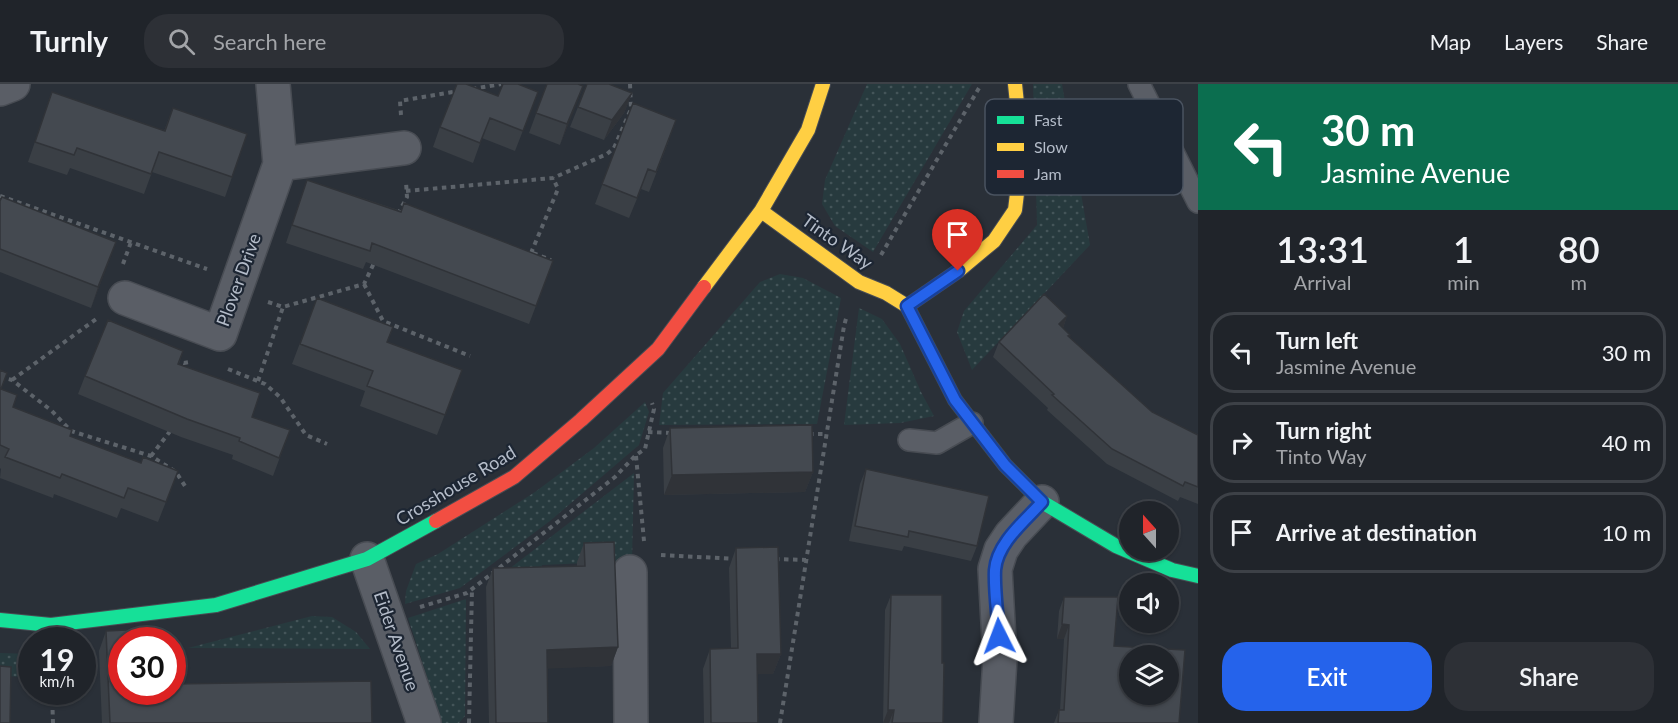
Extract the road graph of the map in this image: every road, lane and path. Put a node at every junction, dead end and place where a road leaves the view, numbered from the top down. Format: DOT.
graph roads {
  1 [pos="13,84"];
  2 [pos="273,84"];
  3 [pos="501,84"];
  4 [pos="630,84"];
  5 [pos="823,84"];
  6 [pos="979,84"];
  7 [pos="1015,84"];
  8 [pos="1139,84"];
  9 [pos="0,89"];
  10 [pos="1017,99"];
  11 [pos="1146,99"];
  12 [pos="404,148"];
  13 [pos="280,164"];
  14 [pos="1183,172"];
  15 [pos="553,178"];
  16 [pos="406,191"];
  17 [pos="1017,195"];
  18 [pos="0,196"];
  19 [pos="1198,202"];
  20 [pos="402,206"];
  21 [pos="413,210"];
  22 [pos="761,211"];
  23 [pos="393,224"];
  24 [pos="520,249"];
  25 [pos="531,253"];
  26 [pos="379,254"];
  27 [pos="551,260"];
  28 [pos="859,282"];
  29 [pos="364,284"];
  30 [pos="237,285"];
  31 [pos="125,298"];
  32 [pos="907,306"];
  33 [pos="283,307"];
  34 [pos="215,333"];
  35 [pos="470,356"];
  36 [pos="173,359"];
  37 [pos="225,368"];
  38 [pos="631,374"];
  39 [pos="0,377"];
  40 [pos="12,380"];
  41 [pos="258,381"];
  42 [pos="972,423"];
  43 [pos="171,429"];
  44 [pos="648,432"];
  45 [pos="672,433"];
  46 [pos="802,434"];
  47 [pos="826,434"];
  48 [pos="909,440"];
  49 [pos="327,444"];
  50 [pos="636,455"];
  51 [pos="151,456"];
  52 [pos="185,486"];
  53 [pos="1042,502"];
  54 [pos="367,559"];
  55 [pos="739,559"];
  56 [pos="772,559"];
  57 [pos="806,560"];
  58 [pos="638,563"];
  59 [pos="1198,576"];
  60 [pos="472,589"];
  61 [pos="388,617"];
  62 [pos="0,620"];
  63 [pos="52,705"];
  64 [pos="53,723"];
  65 [pos="424,723"];
  66 [pos="469,723"];
  67 [pos="631,723"];
  68 [pos="780,723"];
  69 [pos="996,723"];
  1 -- 9 [label="street"];
  2 -- 13 [label="street, Plover Drive"];
  3 -- 12 [label="path"];
  4 -- 15 [label="path"];
  5 -- 22 [label="street, Crosshouse Road"];
  6 -- 28 [label="path"];
  7 -- 10 [label="street"];
  8 -- 11 [label="lane"];
  12 -- 13 [label="street"];
  12 -- 16 [label="path"];
  13 -- 30 [label="street, Plover Drive"];
  14 -- 19 [label="lane"];
  15 -- 16 [label="path"];
  15 -- 25 [label="path"];
  16 -- 20 [label="path"];
  17 -- 32 [label="street"];
  18 -- 30 [label="path"];
  20 -- 21 [label="path"];
  20 -- 23 [label="path"];
  22 -- 28 [label="street, Tinto Way"];
  22 -- 38 [label="street, Crosshouse Road"];
  24 -- 25 [label="path"];
  25 -- 27 [label="path"];
  26 -- 29 [label="path"];
  28 -- 32 [label="street, Tinto Way"];
  28 -- 47 [label="path"];
  29 -- 33 [label="path"];
  29 -- 35 [label="path"];
  30 -- 33 [label="path"];
  30 -- 34 [label="street, Plover Drive"];
  31 -- 34 [label="street, Plover Drive"];
  31 -- 40 [label="path"];
  32 -- 42 [label="street"];
  33 -- 41 [label="path"];
  34 -- 36 [label="path"];
  37 -- 41 [label="path"];
  38 -- 44 [label="path"];
  38 -- 54 [label="street, Crosshouse Road"];
  39 -- 40 [label="path"];
  40 -- 51 [label="path"];
  41 -- 49 [label="path"];
  42 -- 48 [label="lane"];
  42 -- 53 [label="street"];
  43 -- 51 [label="path"];
  44 -- 45 [label="path"];
  44 -- 50 [label="path"];
  46 -- 47 [label="path"];
  47 -- 57 [label="path"];
  50 -- 58 [label="path"];
  50 -- 60 [label="path"];
  51 -- 52 [label="path"];
  53 -- 59 [label="street"];
  53 -- 69 [label="street"];
  54 -- 61 [label="street, Eider Avenue"];
  54 -- 62 [label="street, Crosshouse Road"];
  55 -- 58 [label="path"];
  56 -- 57 [label="path"];
  57 -- 68 [label="path"];
  58 -- 67 [label="street"];
  60 -- 61 [label="path"];
  60 -- 66 [label="path"];
  61 -- 65 [label="street, Eider Avenue"];
  63 -- 64 [label="path"];
}
